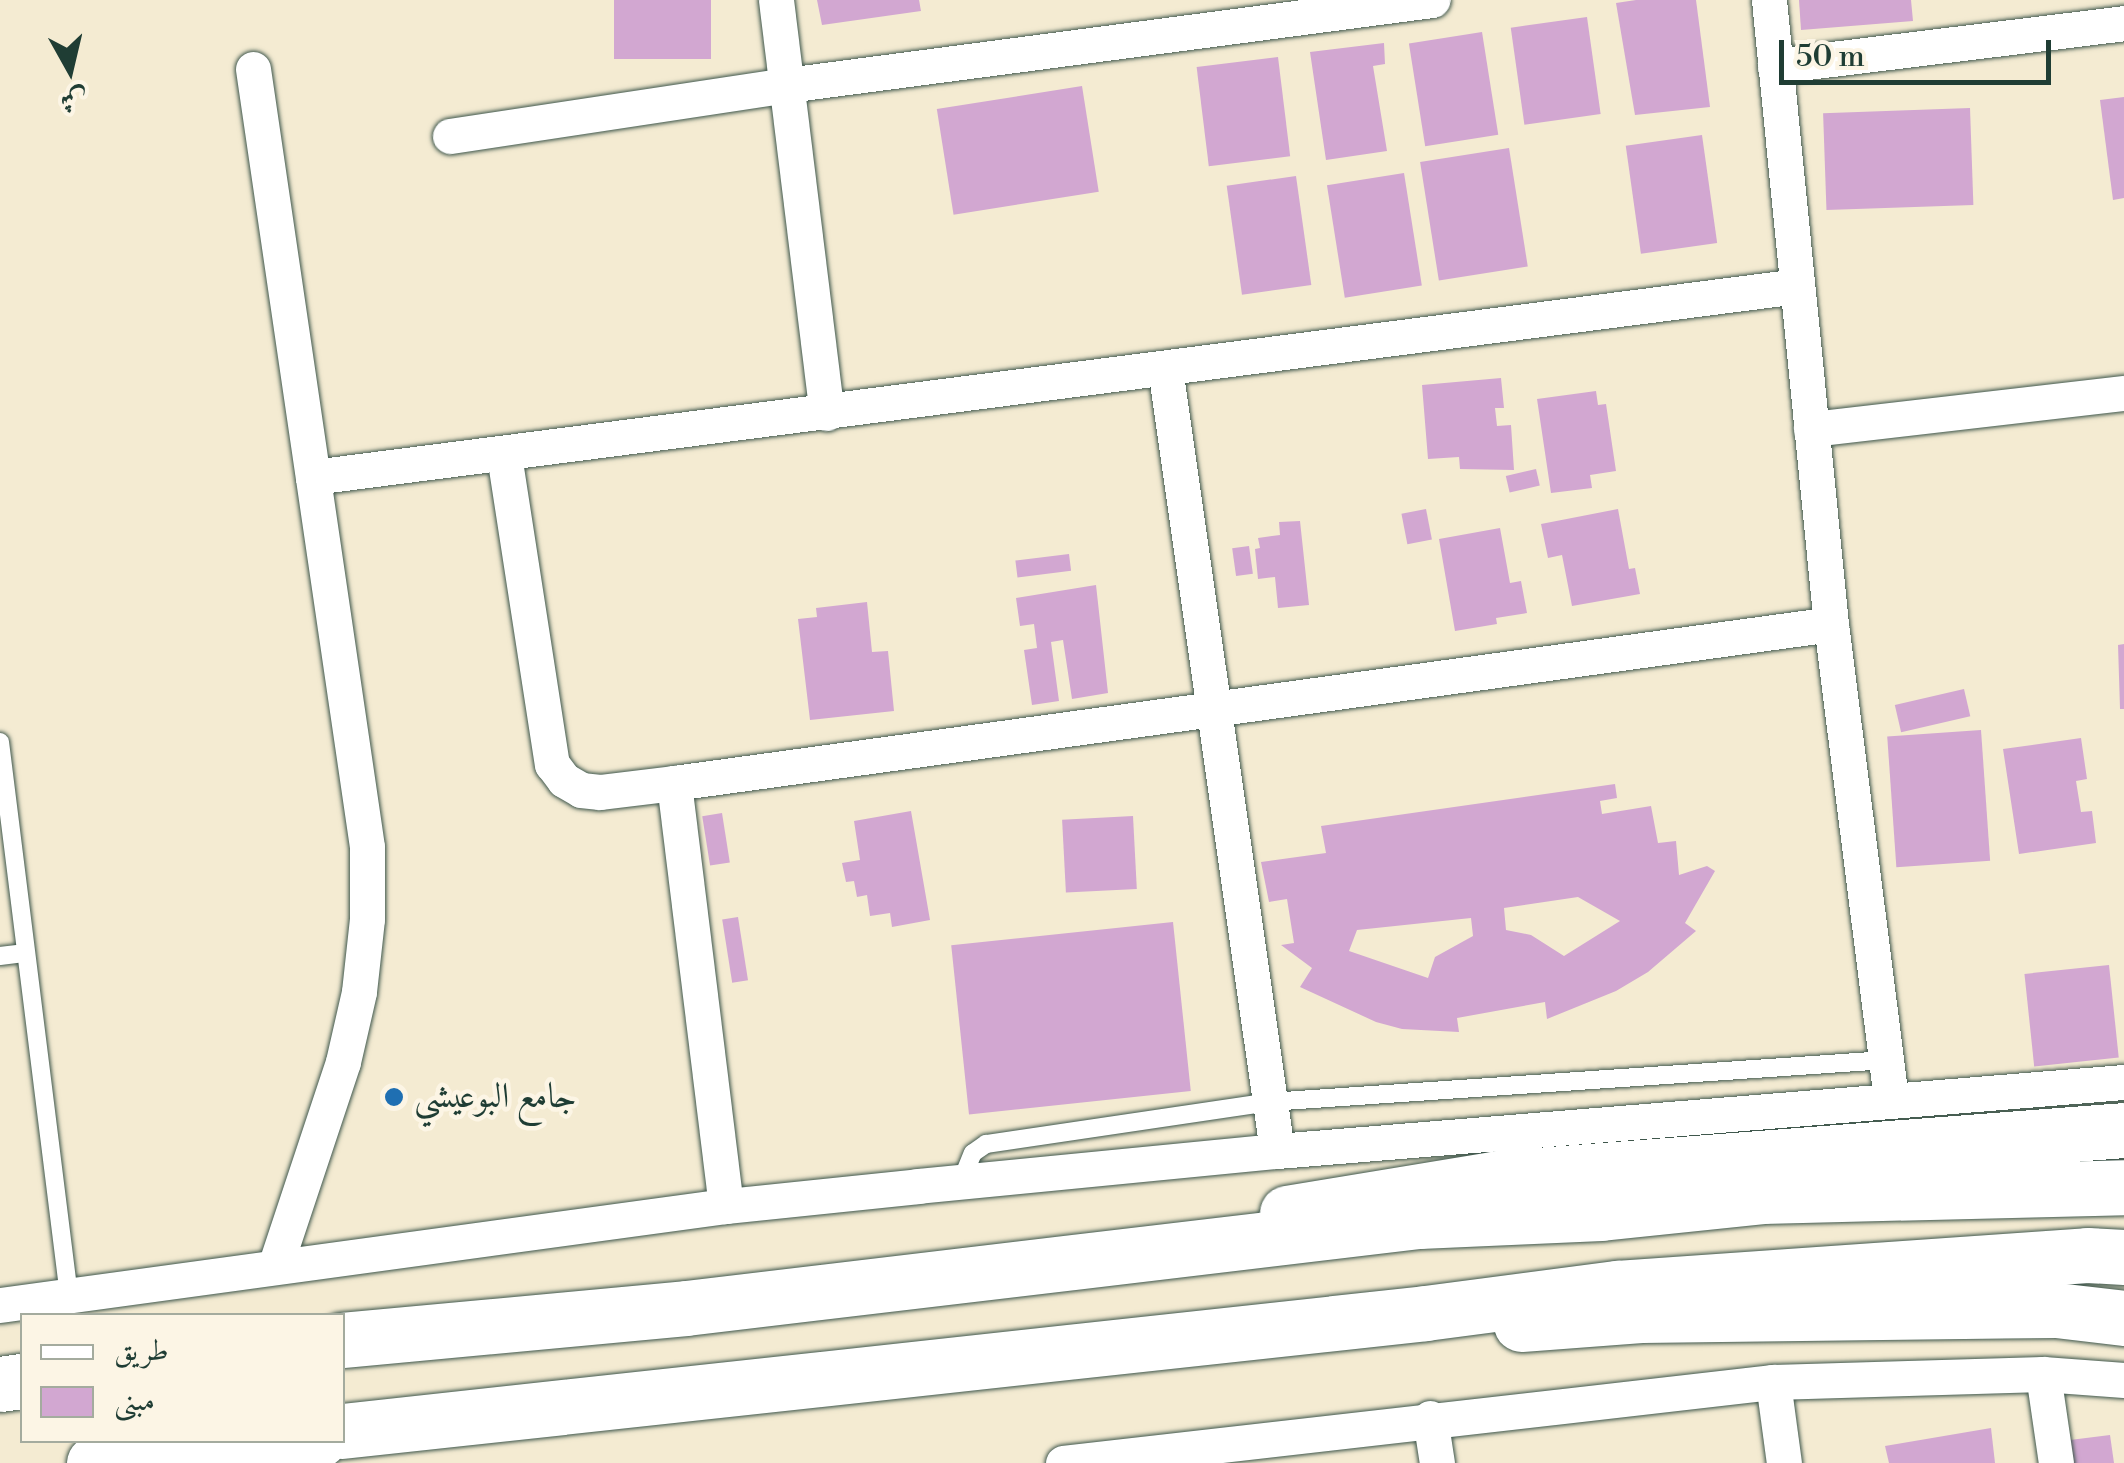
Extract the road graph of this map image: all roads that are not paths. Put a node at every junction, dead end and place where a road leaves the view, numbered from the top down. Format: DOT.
graph roads {
  1 [pos="776,0"];
  2 [pos="1432,0"];
  3 [pos="1769,0"];
  4 [pos="2124,22"];
  5 [pos="1775,66"];
  6 [pos="253,69"];
  7 [pos="787,85"];
  8 [pos="450,136"];
  9 [pos="1797,286"];
  10 [pos="1165,368"];
  11 [pos="2124,393"];
  12 [pos="827,413"];
  13 [pos="1811,429"];
  14 [pos="504,455"];
  15 [pos="313,477"];
  16 [pos="1830,624"];
  17 [pos="1211,710"];
  18 [pos="0,742"];
  19 [pos="674,782"];
  20 [pos="26,952"];
  21 [pos="0,956"];
  22 [pos="1886,1060"];
  23 [pos="2124,1082"];
  24 [pos="1891,1099"];
  25 [pos="1269,1102"];
  26 [pos="2124,1130"];
  27 [pos="1277,1151"];
  28 [pos="961,1182"];
  29 [pos="2124,1188"];
  30 [pos="726,1206"];
  31 [pos="2124,1257"];
  32 [pos="276,1266"];
  33 [pos="992,1272"];
  34 [pos="69,1296"];
  35 [pos="0,1305"];
  36 [pos="2124,1318"];
  37 [pos="345,1340"];
  38 [pos="1139,1345"];
  39 [pos="2043,1374"];
  40 [pos="2124,1380"];
  41 [pos="1773,1382"];
  42 [pos="1430,1418"];
  43 [pos="345,1433"];
  44 [pos="244,1443"];
  45 [pos="303,1443"];
  46 [pos="94,1463"];
  47 [pos="200,1463"];
  48 [pos="1063,1463"];
  49 [pos="1437,1463"];
  50 [pos="1784,1463"];
  51 [pos="2056,1463"];
  1 -- 7 [label="street"];
  2 -- 7 [label="street"];
  3 -- 5 [label="street"];
  4 -- 5 [label="street"];
  5 -- 9 [label="street"];
  6 -- 15 [label="street"];
  7 -- 8 [label="street"];
  7 -- 12 [label="street"];
  9 -- 10 [label="street"];
  9 -- 13 [label="street"];
  10 -- 12 [label="street"];
  10 -- 17 [label="street"];
  11 -- 13 [label="street"];
  12 -- 14 [label="street"];
  13 -- 16 [label="street"];
  14 -- 15 [label="street"];
  14 -- 19 [label="street"];
  15 -- 32 [label="street"];
  16 -- 17 [label="street"];
  16 -- 22 [label="street"];
  17 -- 19 [label="street"];
  17 -- 25 [label="street"];
  18 -- 20 [label="lane"];
  19 -- 30 [label="street"];
  20 -- 21 [label="lane"];
  20 -- 34 [label="lane"];
  22 -- 24 [label="street"];
  22 -- 25 [label="lane"];
  23 -- 24 [label="street"];
  24 -- 27 [label="street"];
  25 -- 27 [label="street"];
  25 -- 28 [label="lane"];
  26 -- 33 [label="main road"];
  27 -- 28 [label="street"];
  28 -- 30 [label="street"];
  29 -- 33 [label="main road"];
  30 -- 32 [label="street"];
  31 -- 38 [label="main road"];
  32 -- 34 [label="street"];
  33 -- 37 [label="main road"];
  34 -- 35 [label="street"];
  36 -- 38 [label="main road"];
  38 -- 43 [label="main road"];
  39 -- 40 [label="street"];
  39 -- 41 [label="street"];
  39 -- 51 [label="street"];
  41 -- 42 [label="street"];
  41 -- 50 [label="street"];
  42 -- 48 [label="street"];
  42 -- 49 [label="street"];
  44 -- 46 [label="main road"];
  45 -- 47 [label="main road"];
}
